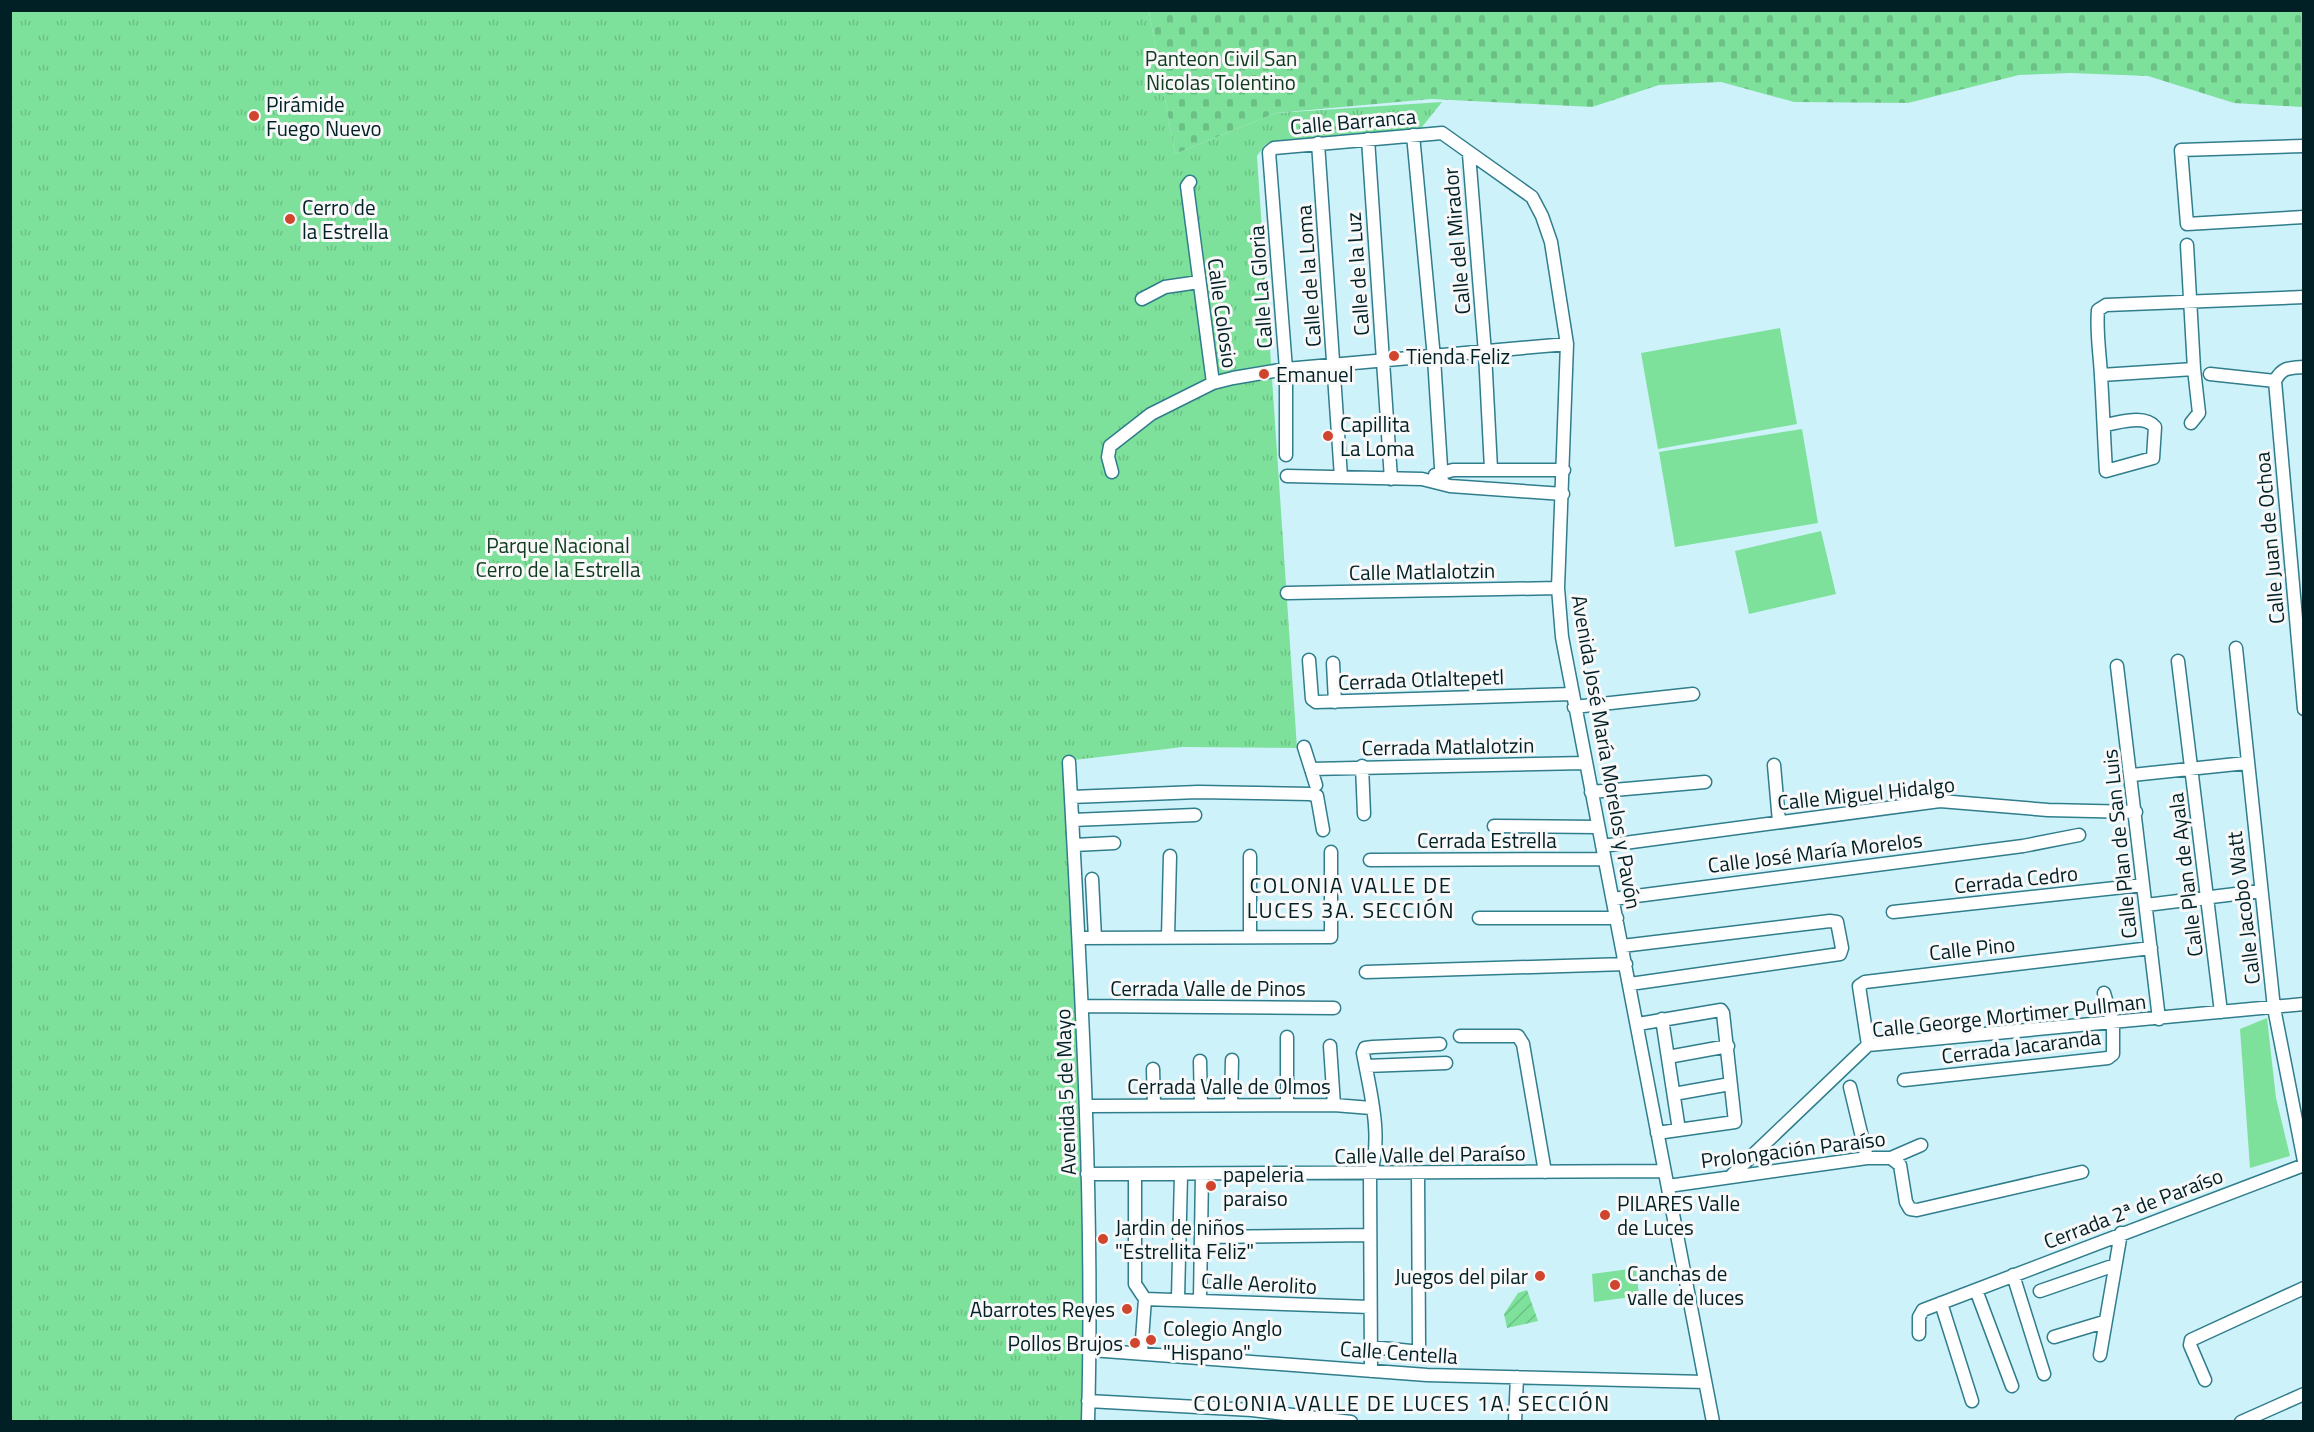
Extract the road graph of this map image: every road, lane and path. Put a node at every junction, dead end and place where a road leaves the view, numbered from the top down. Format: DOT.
graph roads {
  1 [pos="1442,133"];
  2 [pos="1413,135"];
  3 [pos="1368,139"];
  4 [pos="1318,143"];
  5 [pos="2304,146"];
  6 [pos="1269,152"];
  7 [pos="1468,154"];
  8 [pos="1190,182"];
  9 [pos="2304,217"];
  10 [pos="2187,245"];
  11 [pos="1199,282"];
  12 [pos="2304,297"];
  13 [pos="1142,299"];
  14 [pos="2190,300"];
  15 [pos="1567,344"];
  16 [pos="1485,353"];
  17 [pos="1434,358"];
  18 [pos="1383,362"];
  19 [pos="1334,366"];
  20 [pos="2304,367"];
  21 [pos="1286,369"];
  22 [pos="2194,369"];
  23 [pos="2210,374"];
  24 [pos="2101,375"];
  25 [pos="2275,381"];
  26 [pos="1213,382"];
  27 [pos="2191,423"];
  28 [pos="2104,425"];
  29 [pos="1286,455"];
  30 [pos="1491,469"];
  31 [pos="1564,470"];
  32 [pos="1112,472"];
  33 [pos="1287,476"];
  34 [pos="1341,477"];
  35 [pos="1441,478"];
  36 [pos="1391,479"];
  37 [pos="1563,494"];
  38 [pos="1558,588"];
  39 [pos="1287,593"];
  40 [pos="2299,618"];
  41 [pos="2236,648"];
  42 [pos="1309,660"];
  43 [pos="2178,661"];
  44 [pos="1333,663"];
  45 [pos="2117,666"];
  46 [pos="1572,694"];
  47 [pos="1693,694"];
  48 [pos="1335,702"];
  49 [pos="1574,707"];
  50 [pos="2304,709"];
  51 [pos="1304,747"];
  52 [pos="1069,762"];
  53 [pos="1585,763"];
  54 [pos="2246,763"];
  55 [pos="1774,765"];
  56 [pos="1362,766"];
  57 [pos="1311,769"];
  58 [pos="2192,770"];
  59 [pos="2132,775"];
  60 [pos="1705,782"];
  61 [pos="1316,785"];
  62 [pos="1591,792"];
  63 [pos="1071,797"];
  64 [pos="2136,812"];
  65 [pos="1364,814"];
  66 [pos="1195,815"];
  67 [pos="1072,820"];
  68 [pos="1779,822"];
  69 [pos="1494,826"];
  70 [pos="1598,827"];
  71 [pos="1323,830"];
  72 [pos="2079,835"];
  73 [pos="1114,843"];
  74 [pos="1074,845"];
  75 [pos="1602,846"];
  76 [pos="1331,852"];
  77 [pos="1170,856"];
  78 [pos="1250,856"];
  79 [pos="1604,859"];
  80 [pos="1371,860"];
  81 [pos="1092,879"];
  82 [pos="2143,885"];
  83 [pos="2260,891"];
  84 [pos="2208,898"];
  85 [pos="1613,899"];
  86 [pos="2146,905"];
  87 [pos="1893,912"];
  88 [pos="1479,918"];
  89 [pos="1617,918"];
  90 [pos="1250,936"];
  91 [pos="1168,937"];
  92 [pos="1079,938"];
  93 [pos="1095,938"];
  94 [pos="1622,946"];
  95 [pos="2151,948"];
  96 [pos="1626,964"];
  97 [pos="1366,972"];
  98 [pos="1630,984"];
  99 [pos="2104,993"];
  100 [pos="2304,1004"];
  101 [pos="1083,1006"];
  102 [pos="1334,1008"];
  103 [pos="2274,1008"];
  104 [pos="2221,1012"];
  105 [pos="1662,1019"];
  106 [pos="2159,1019"];
  107 [pos="2113,1023"];
  108 [pos="1638,1024"];
  109 [pos="1460,1036"];
  110 [pos="1287,1037"];
  111 [pos="1440,1044"];
  112 [pos="1868,1045"];
  113 [pos="1330,1046"];
  114 [pos="1728,1046"];
  115 [pos="1668,1057"];
  116 [pos="1232,1060"];
  117 [pos="1200,1061"];
  118 [pos="1446,1063"];
  119 [pos="1366,1066"];
  120 [pos="1153,1069"];
  121 [pos="1904,1080"];
  122 [pos="1731,1084"];
  123 [pos="1850,1087"];
  124 [pos="2304,1091"];
  125 [pos="2289,1092"];
  126 [pos="1674,1094"];
  127 [pos="1201,1105"];
  128 [pos="1232,1105"];
  129 [pos="1287,1105"];
  130 [pos="1334,1105"];
  131 [pos="1088,1106"];
  132 [pos="1154,1106"];
  133 [pos="1371,1108"];
  134 [pos="1679,1130"];
  135 [pos="1657,1133"];
  136 [pos="1921,1145"];
  137 [pos="1867,1158"];
  138 [pos="1891,1158"];
  139 [pos="2304,1163"];
  140 [pos="1664,1171"];
  141 [pos="1545,1172"];
  142 [pos="2082,1172"];
  143 [pos="1088,1174"];
  144 [pos="1181,1174"];
  145 [pos="1202,1174"];
  146 [pos="1370,1174"];
  147 [pos="1418,1174"];
  148 [pos="1135,1175"];
  149 [pos="1732,1176"];
  150 [pos="1668,1186"];
  151 [pos="2121,1233"];
  152 [pos="1370,1235"];
  153 [pos="1201,1237"];
  154 [pos="2115,1264"];
  155 [pos="2013,1275"];
  156 [pos="2304,1288"];
  157 [pos="1976,1290"];
  158 [pos="2040,1291"];
  159 [pos="1178,1298"];
  160 [pos="1145,1299"];
  161 [pos="1200,1299"];
  162 [pos="1941,1303"];
  163 [pos="1370,1307"];
  164 [pos="2104,1322"];
  165 [pos="1919,1334"];
  166 [pos="2054,1337"];
  167 [pos="1371,1347"];
  168 [pos="1091,1350"];
  169 [pos="1141,1353"];
  170 [pos="2100,1355"];
  171 [pos="1371,1371"];
  172 [pos="2044,1374"];
  173 [pos="1517,1377"];
  174 [pos="2205,1380"];
  175 [pos="1704,1382"];
  176 [pos="2012,1386"];
  177 [pos="2304,1394"];
  178 [pos="1088,1401"];
  179 [pos="1972,1401"];
  180 [pos="1252,1416"];
  181 [pos="1088,1422"];
  182 [pos="1351,1422"];
  183 [pos="1515,1422"];
  184 [pos="1713,1422"];
  185 [pos="2241,1422"];
  1 -- 2 [label="street, Calle Barranca"];
  1 -- 7 [label="street, Avenida José María Morelos y Pavón"];
  2 -- 3 [label="street, Calle Barranca"];
  2 -- 17 [label="street"];
  3 -- 4 [label="street, Calle Barranca"];
  3 -- 18 [label="street, Calle de la Luz"];
  4 -- 6 [label="street, Calle Barranca"];
  4 -- 19 [label="street, Calle de la Loma"];
  5 -- 9 [label="street"];
  6 -- 21 [label="street, Calle La Gloria"];
  7 -- 15 [label="street, Avenida José María Morelos y Pavón"];
  7 -- 16 [label="street, Calle del Mirador"];
  8 -- 11 [label="street, Calle Colosio"];
  10 -- 14 [label="street"];
  11 -- 13 [label="street"];
  11 -- 26 [label="street, Calle Colosio"];
  12 -- 14 [label="street"];
  14 -- 22 [label="street"];
  14 -- 24 [label="street"];
  15 -- 16 [label="street, Calle Colosio"];
  15 -- 31 [label="street, Avenida José María Morelos y Pavón"];
  16 -- 17 [label="street, Calle Colosio"];
  16 -- 30 [label="street, Calle del Mirador"];
  17 -- 18 [label="street, Calle Colosio"];
  17 -- 35 [label="street"];
  18 -- 19 [label="street, Calle Colosio"];
  18 -- 36 [label="street, Calle de la Luz"];
  19 -- 21 [label="street, Calle Colosio"];
  19 -- 34 [label="street, Calle de la Loma"];
  20 -- 25 [label="street"];
  21 -- 26 [label="street, Calle Colosio"];
  21 -- 29 [label="street, Calle La Gloria"];
  22 -- 24 [label="street"];
  22 -- 27 [label="street"];
  23 -- 25 [label="street"];
  24 -- 28 [label="street"];
  25 -- 40 [label="street, Calle Juan de Ochoa"];
  26 -- 32 [label="street"];
  28 -- 28 [label="street"];
  30 -- 31 [label="street"];
  30 -- 35 [label="street"];
  31 -- 37 [label="street, Avenida José María Morelos y Pavón"];
  33 -- 34 [label="street"];
  34 -- 36 [label="street"];
  35 -- 36 [label="street"];
  35 -- 37 [label="street"];
  37 -- 38 [label="street, Avenida José María Morelos y Pavón"];
  38 -- 39 [label="street, Calle Matlalotzin"];
  38 -- 46 [label="street, Avenida José María Morelos y Pavón"];
  40 -- 50 [label="street, Calle Juan de Ochoa"];
  41 -- 54 [label="street, Calle Jacobo Watt"];
  42 -- 48 [label="street, Cerrada Otlaltepetl"];
  43 -- 58 [label="street, Calle Plan de Ayala"];
  44 -- 48 [label="street"];
  45 -- 59 [label="street, Calle Plan de San Luis"];
  46 -- 48 [label="street, Cerrada Otlaltepetl"];
  46 -- 49 [label="street, Avenida José María Morelos y Pavón"];
  47 -- 49 [label="street"];
  49 -- 53 [label="street, Avenida José María Morelos y Pavón"];
  51 -- 57 [label="street"];
  52 -- 63 [label="street, Avenida 5 de Mayo"];
  53 -- 56 [label="street, Cerrada Matlalotzin"];
  53 -- 62 [label="street, Avenida José María Morelos y Pavón"];
  54 -- 58 [label="street"];
  54 -- 83 [label="street, Calle Jacobo Watt"];
  55 -- 68 [label="street"];
  56 -- 57 [label="street, Cerrada Matlalotzin"];
  56 -- 65 [label="street"];
  57 -- 61 [label="street"];
  58 -- 59 [label="street"];
  58 -- 84 [label="street, Calle Plan de Ayala"];
  59 -- 64 [label="street, Calle Plan de San Luis"];
  60 -- 62 [label="street"];
  62 -- 70 [label="street, Avenida José María Morelos y Pavón"];
  63 -- 67 [label="street, Avenida 5 de Mayo"];
  63 -- 71 [label="street"];
  64 -- 68 [label="street, Calle Miguel Hidalgo"];
  64 -- 82 [label="street, Calle Plan de San Luis"];
  66 -- 67 [label="street"];
  67 -- 74 [label="street, Avenida 5 de Mayo"];
  68 -- 75 [label="street, Calle Miguel Hidalgo"];
  69 -- 70 [label="street"];
  70 -- 75 [label="street, Avenida José María Morelos y Pavón"];
  72 -- 85 [label="street, Calle José María Morelos"];
  73 -- 74 [label="street"];
  74 -- 92 [label="street, Avenida 5 de Mayo"];
  75 -- 79 [label="street, Avenida José María Morelos y Pavón"];
  76 -- 90 [label="street"];
  77 -- 91 [label="street"];
  78 -- 90 [label="street"];
  79 -- 80 [label="street, Cerrada Estrella"];
  79 -- 85 [label="street, Avenida José María Morelos y Pavón"];
  81 -- 93 [label="street"];
  82 -- 86 [label="street, Calle Plan de San Luis"];
  82 -- 87 [label="street, Cerrada Cedro"];
  83 -- 84 [label="street"];
  83 -- 103 [label="street, Calle Jacobo Watt"];
  84 -- 86 [label="street"];
  84 -- 104 [label="street, Calle Plan de Ayala"];
  85 -- 89 [label="street, Avenida José María Morelos y Pavón"];
  86 -- 95 [label="street, Calle Plan de San Luis"];
  88 -- 89 [label="street"];
  89 -- 94 [label="street, Avenida José María Morelos y Pavón"];
  90 -- 91 [label="street"];
  91 -- 93 [label="street"];
  92 -- 93 [label="street"];
  92 -- 101 [label="street, Avenida 5 de Mayo"];
  94 -- 96 [label="street, Avenida José María Morelos y Pavón"];
  94 -- 98 [label="street"];
  95 -- 106 [label="street, Calle Plan de San Luis"];
  95 -- 112 [label="street, Calle Pino"];
  96 -- 97 [label="street"];
  96 -- 98 [label="street, Avenida José María Morelos y Pavón"];
  98 -- 108 [label="street, Avenida José María Morelos y Pavón"];
  99 -- 107 [label="street"];
  100 -- 103 [label="street, Calle George Mortimer Pullman"];
  101 -- 102 [label="street, Cerrada Valle de Pinos"];
  101 -- 131 [label="street, Avenida 5 de Mayo"];
  103 -- 104 [label="street, Calle George Mortimer Pullman"];
  103 -- 125 [label="street, Calle Jacobo Watt"];
  104 -- 106 [label="street, Calle George Mortimer Pullman"];
  105 -- 108 [label="street"];
  105 -- 114 [label="street"];
  105 -- 115 [label="street"];
  106 -- 107 [label="street, Calle George Mortimer Pullman"];
  107 -- 112 [label="street, Calle George Mortimer Pullman"];
  107 -- 121 [label="street, Cerrada Jacaranda"];
  108 -- 135 [label="street, Avenida José María Morelos y Pavón"];
  109 -- 141 [label="street"];
  110 -- 129 [label="street"];
  111 -- 119 [label="street"];
  112 -- 149 [label="street, Calle George Mortimer Pullman"];
  113 -- 130 [label="street"];
  114 -- 115 [label="street"];
  114 -- 122 [label="street"];
  115 -- 126 [label="street"];
  116 -- 128 [label="street"];
  117 -- 127 [label="street"];
  118 -- 119 [label="street"];
  119 -- 133 [label="street"];
  120 -- 132 [label="street"];
  122 -- 126 [label="street"];
  122 -- 134 [label="street"];
  123 -- 137 [label="street"];
  124 -- 125 [label="street"];
  125 -- 139 [label="street, Calle Jacobo Watt"];
  126 -- 134 [label="street"];
  127 -- 128 [label="street, Cerrada Valle de Olmos"];
  127 -- 132 [label="street, Cerrada Valle de Olmos"];
  128 -- 129 [label="street, Cerrada Valle de Olmos"];
  129 -- 130 [label="street, Cerrada Valle de Olmos"];
  130 -- 133 [label="street, Cerrada Valle de Olmos"];
  131 -- 132 [label="street, Cerrada Valle de Olmos"];
  131 -- 143 [label="street, Avenida 5 de Mayo"];
  133 -- 146 [label="street"];
  134 -- 135 [label="street"];
  135 -- 140 [label="street, Avenida José María Morelos y Pavón"];
  136 -- 138 [label="street, Prolongación Paraíso"];
  137 -- 138 [label="street, Prolongación Paraíso"];
  137 -- 149 [label="street, Prolongación Paraíso"];
  138 -- 142 [label="street"];
  139 -- 151 [label="street, Cerrada 2ª de Paraíso"];
  140 -- 141 [label="street, Calle Valle del Paraíso"];
  140 -- 150 [label="street, Avenida José María Morelos y Pavón"];
  141 -- 147 [label="street, Calle Valle del Paraíso"];
  143 -- 148 [label="street, Calle Valle del Paraíso"];
  143 -- 168 [label="street, Avenida 5 de Mayo"];
  144 -- 145 [label="street, Calle Valle del Paraíso"];
  144 -- 148 [label="street, Calle Valle del Paraíso"];
  144 -- 159 [label="street"];
  145 -- 146 [label="street, Calle Valle del Paraíso"];
  145 -- 153 [label="street"];
  146 -- 147 [label="street, Calle Valle del Paraíso"];
  146 -- 152 [label="street"];
  147 -- 167 [label="street"];
  148 -- 160 [label="street"];
  149 -- 150 [label="street, Prolongación Paraíso"];
  150 -- 175 [label="street, Avenida José María Morelos y Pavón"];
  151 -- 154 [label="street"];
  151 -- 155 [label="street, Cerrada 2ª de Paraíso"];
  152 -- 153 [label="street"];
  152 -- 163 [label="street"];
  153 -- 161 [label="street"];
  154 -- 158 [label="street"];
  154 -- 164 [label="street"];
  155 -- 157 [label="street, Cerrada 2ª de Paraíso"];
  155 -- 172 [label="street"];
  156 -- 174 [label="street"];
  157 -- 162 [label="street, Cerrada 2ª de Paraíso"];
  157 -- 176 [label="street"];
  159 -- 160 [label="street, Calle Aerolito"];
  159 -- 161 [label="street, Calle Aerolito"];
  160 -- 169 [label="street"];
  161 -- 163 [label="street, Calle Aerolito"];
  162 -- 165 [label="street, Cerrada 2ª de Paraíso"];
  162 -- 179 [label="street"];
  163 -- 167 [label="street"];
  164 -- 166 [label="street"];
  164 -- 170 [label="street"];
  167 -- 171 [label="street"];
  168 -- 169 [label="street, Calle Centella"];
  168 -- 178 [label="street, Avenida 5 de Mayo"];
  169 -- 171 [label="street, Calle Centella"];
  171 -- 173 [label="street, Calle Centella"];
  173 -- 175 [label="street, Calle Centella"];
  173 -- 183 [label="street"];
  175 -- 184 [label="street, Avenida José María Morelos y Pavón"];
  177 -- 185 [label="street"];
  178 -- 180 [label="street"];
  178 -- 181 [label="street, Avenida 5 de Mayo"];
  180 -- 182 [label="street"];
}
